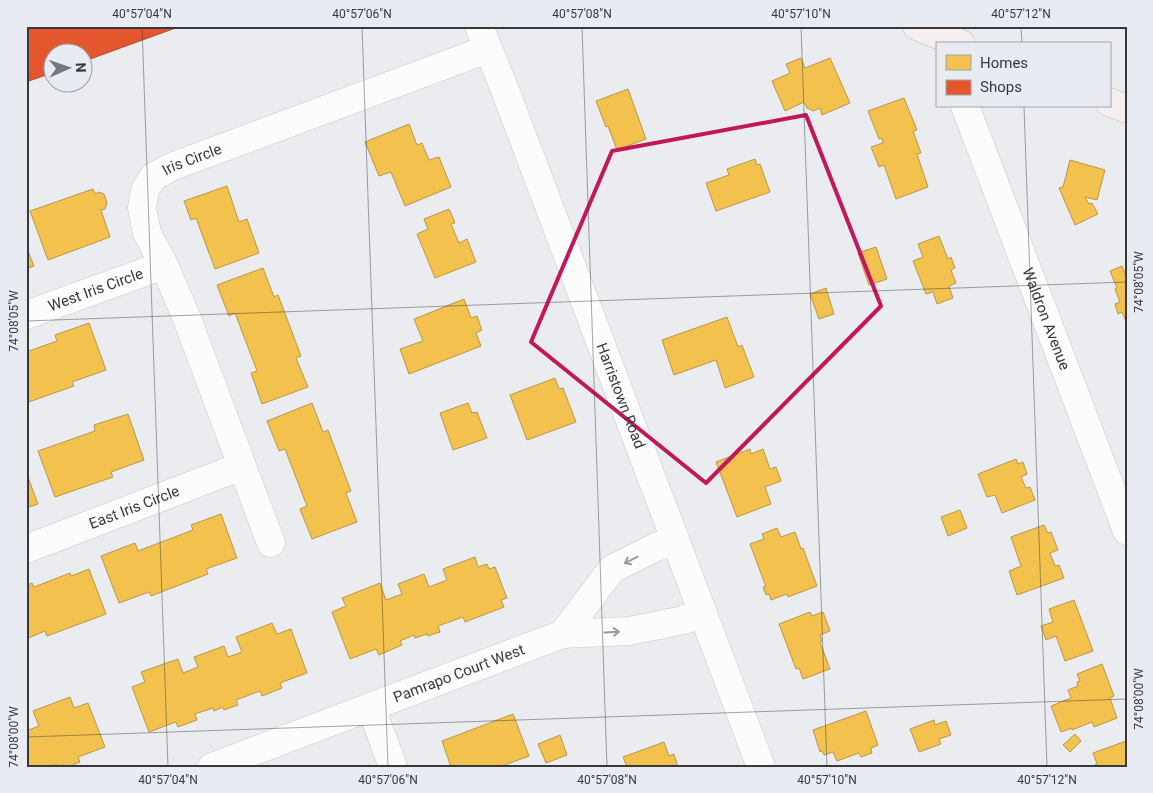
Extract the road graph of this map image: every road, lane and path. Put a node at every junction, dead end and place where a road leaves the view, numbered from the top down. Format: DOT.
graph roads {
  1 [pos="483,38"];
  2 [pos="1110,102"];
  3 [pos="966,108"];
  4 [pos="1127,109"];
  5 [pos="164,265"];
  6 [pos="26,315"];
  7 [pos="242,466"];
  8 [pos="1127,531"];
  9 [pos="675,540"];
  10 [pos="272,543"];
  11 [pos="26,549"];
  12 [pos="703,613"];
  13 [pos="563,634"];
  14 [pos="371,707"];
  15 [pos="212,767"];
  16 [pos="393,767"];
  17 [pos="761,767"];
  1 -- 5 [label="street, Iris Circle"];
  1 -- 9 [label="street, Harristown Road"];
  2 -- 4 [label="main road"];
  3 -- 8 [label="street, Waldron Avenue"];
  5 -- 6 [label="street, West Iris Circle"];
  5 -- 7 [label="street, Iris Circle"];
  7 -- 10 [label="street, Iris Circle"];
  7 -- 11 [label="street, East Iris Circle"];
  9 -- 12 [label="street, Harristown Road"];
  9 -- 13 [label="street, one-way"];
  13 -- 12 [label="street, one-way"];
  12 -- 17 [label="street, Harristown Road"];
  13 -- 14 [label="street, Pamrapo Court West"];
  14 -- 15 [label="street, Pamrapo Court West"];
  14 -- 16 [label="street"];
}
